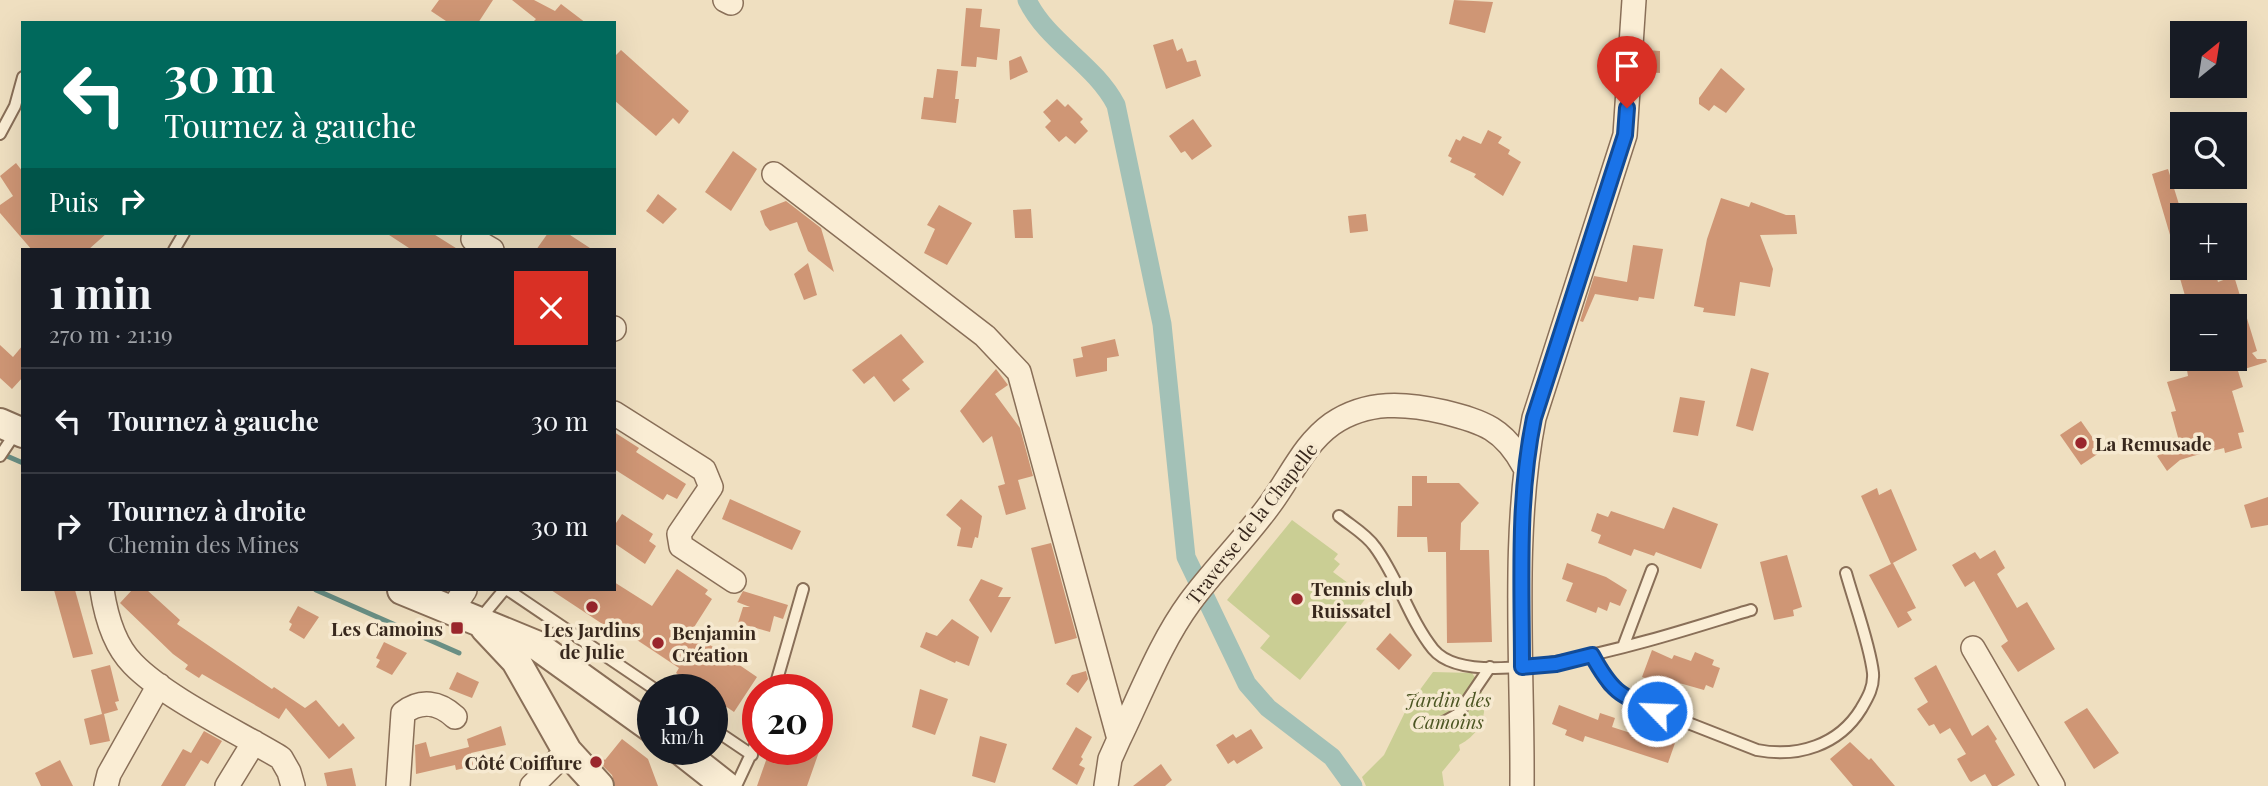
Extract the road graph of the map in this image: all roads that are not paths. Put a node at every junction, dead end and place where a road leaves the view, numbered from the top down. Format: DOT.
graph roads {
  1 [pos="1634,0"];
  2 [pos="21,84"];
  3 [pos="0,134"];
  4 [pos="774,174"];
  5 [pos="616,414"];
  6 [pos="1524,466"];
  7 [pos="1339,516"];
  8 [pos="1652,570"];
  9 [pos="1846,573"];
  10 [pos="734,581"];
  11 [pos="803,589"];
  12 [pos="102,591"];
  13 [pos="408,591"];
  14 [pos="505,591"];
  15 [pos="508,591"];
  16 [pos="458,600"];
  17 [pos="1751,610"];
  18 [pos="477,622"];
  19 [pos="1623,647"];
  20 [pos="1973,648"];
  21 [pos="526,653"];
  22 [pos="1592,655"];
  23 [pos="1490,667"];
  24 [pos="1522,667"];
  25 [pos="779,674"];
  26 [pos="637,677"];
  27 [pos="159,685"];
  28 [pos="456,717"];
  29 [pos="637,719"];
  30 [pos="1440,724"];
  31 [pos="1119,739"];
  32 [pos="254,742"];
  33 [pos="567,751"];
  34 [pos="701,765"];
  35 [pos="742,765"];
  36 [pos="726,783"];
  37 [pos="106,786"];
  38 [pos="227,786"];
  39 [pos="293,786"];
  40 [pos="398,786"];
  41 [pos="532,786"];
  42 [pos="599,786"];
  43 [pos="1106,786"];
  44 [pos="1522,786"];
  45 [pos="2053,786"];
  1 -- 6 [label="street"];
  2 -- 3 [label="lane"];
  4 -- 31 [label="street"];
  5 -- 10 [label="street"];
  6 -- 24 [label="street"];
  6 -- 31 [label="street, Traverse de la Chapelle"];
  7 -- 23 [label="lane"];
  8 -- 19 [label="lane"];
  9 -- 22 [label="lane"];
  11 -- 25 [label="lane"];
  12 -- 27 [label="street"];
  13 -- 16 [label="street"];
  14 -- 18 [label="lane"];
  15 -- 26 [label="lane"];
  16 -- 18 [label="street"];
  17 -- 19 [label="lane"];
  18 -- 21 [label="street"];
  19 -- 22 [label="lane"];
  20 -- 45 [label="street"];
  21 -- 29 [label="street"];
  21 -- 33 [label="street"];
  22 -- 24 [label="lane"];
  23 -- 24 [label="lane"];
  23 -- 30 [label="lane"];
  24 -- 44 [label="street"];
  27 -- 32 [label="street"];
  27 -- 37 [label="street"];
  28 -- 40 [label="street"];
  31 -- 43 [label="street, Traverse de la Chapelle"];
  32 -- 38 [label="street"];
  32 -- 39 [label="street"];
  33 -- 41 [label="street"];
  33 -- 42 [label="street"];
  34 -- 36 [label="street"];
  35 -- 36 [label="lane"];
}
